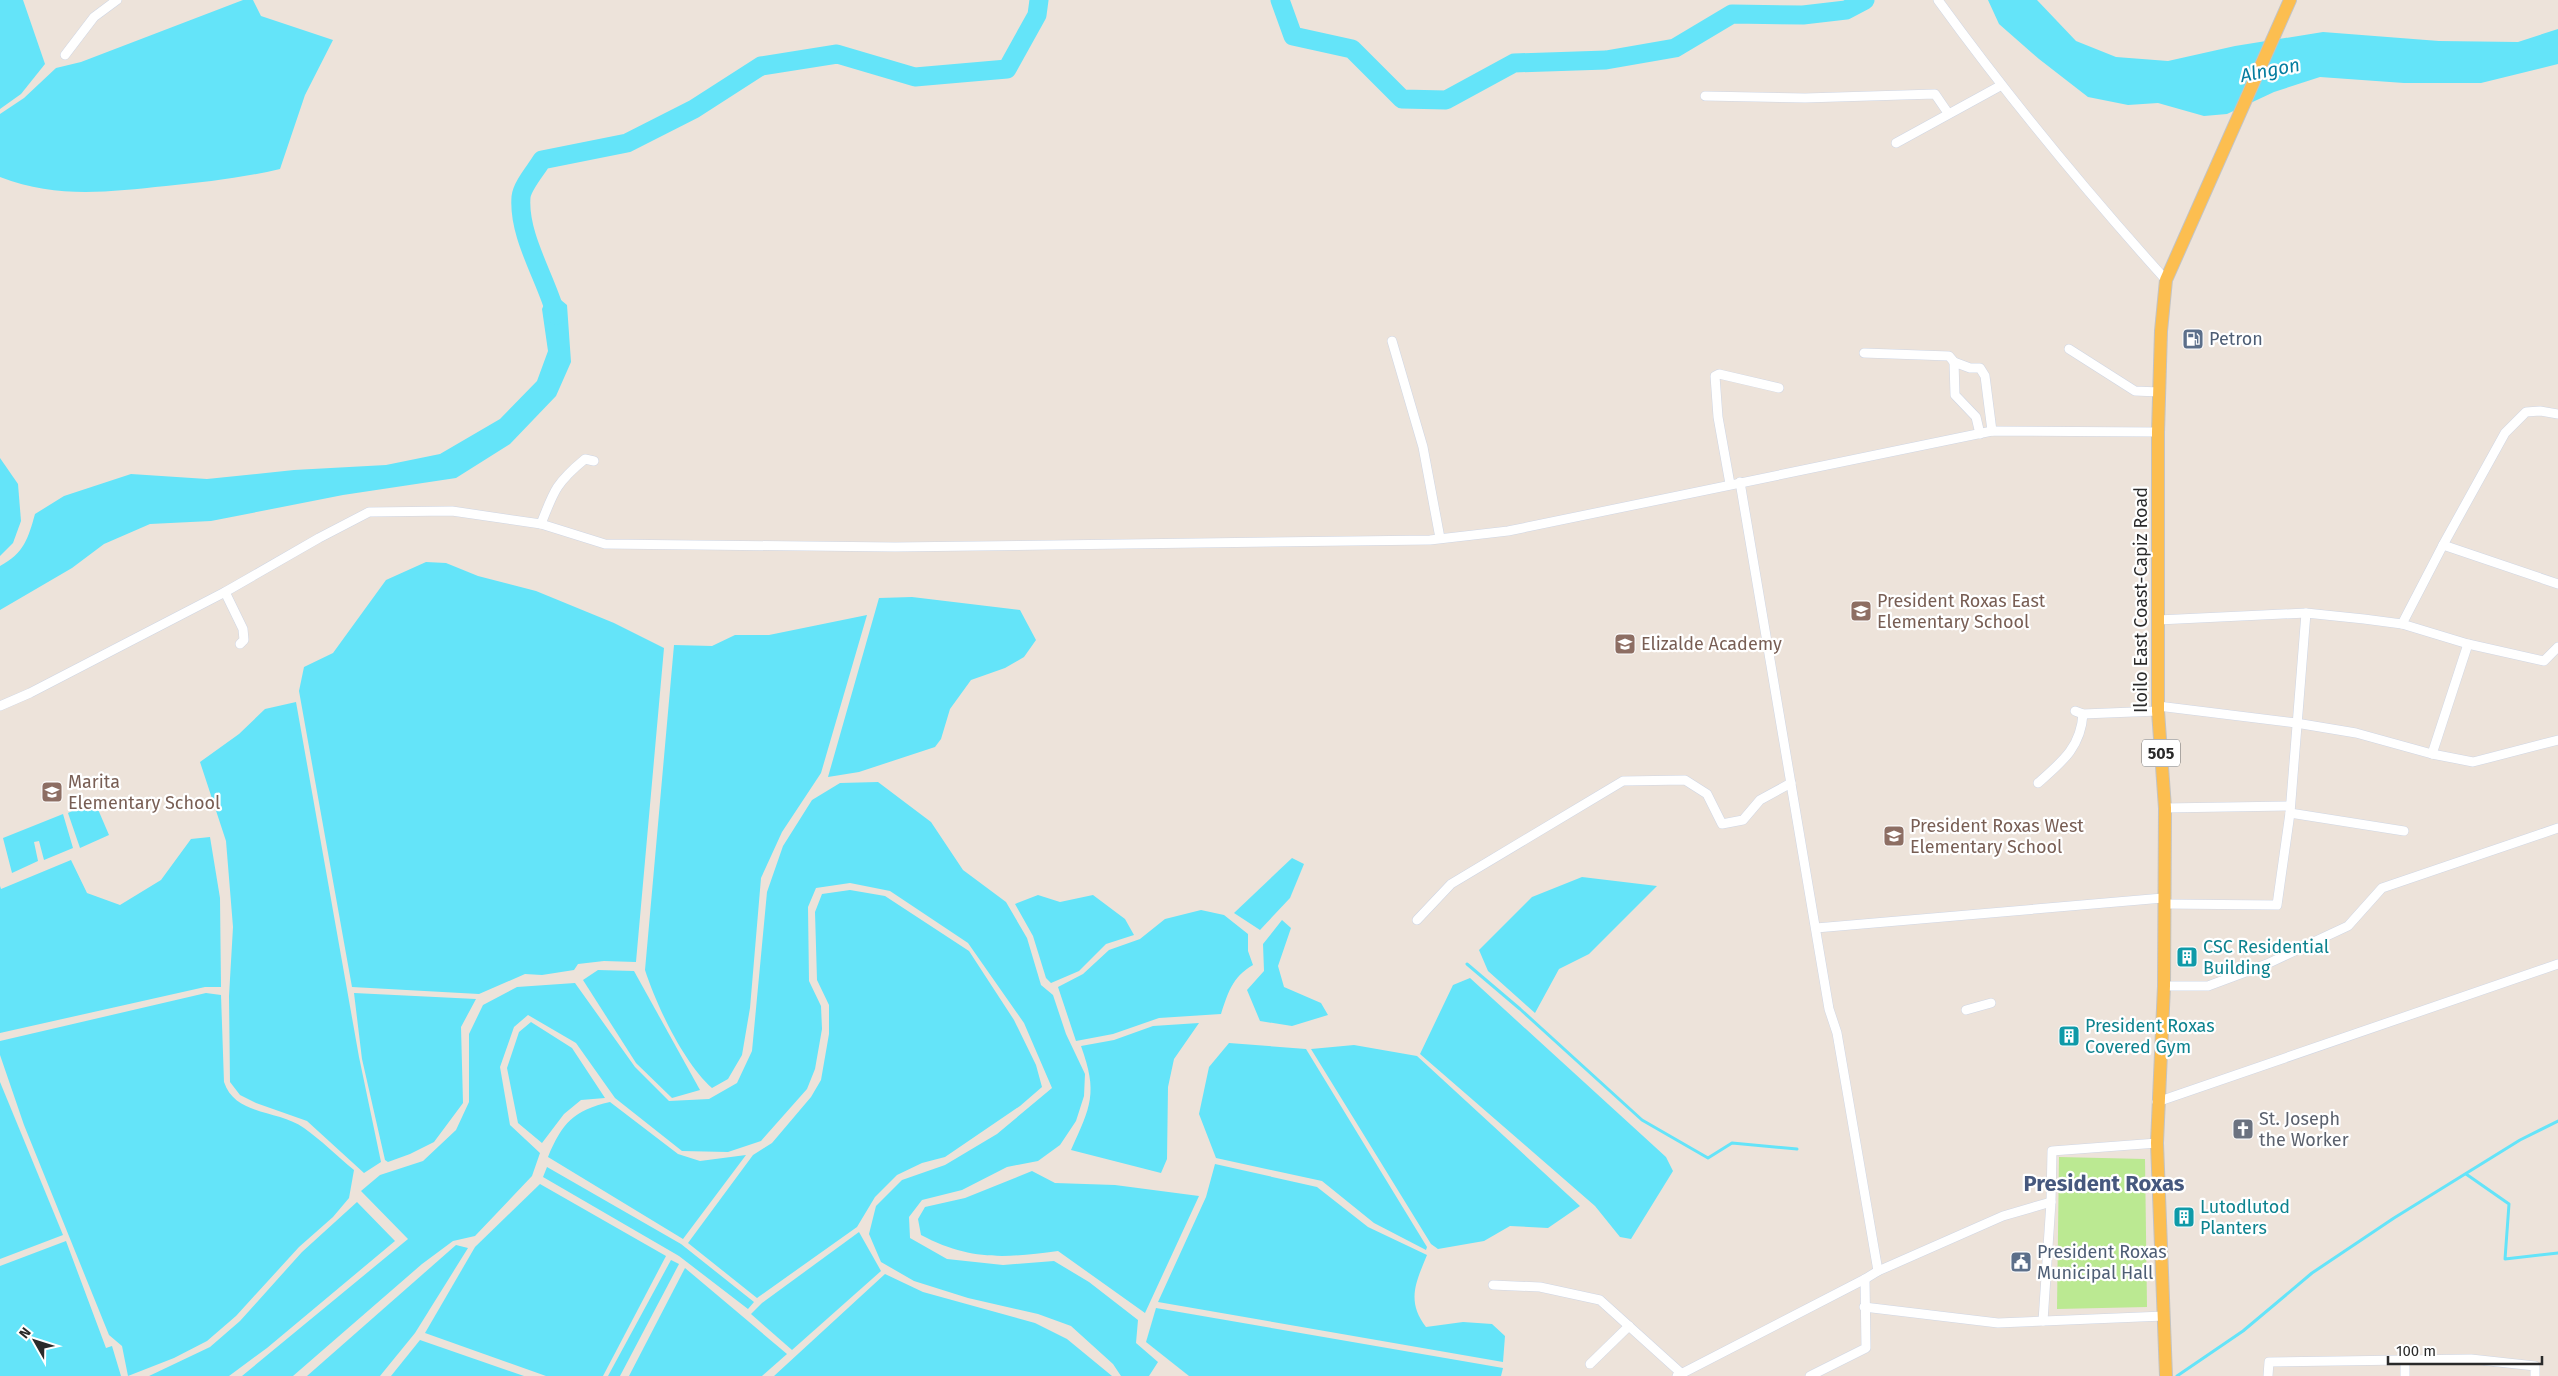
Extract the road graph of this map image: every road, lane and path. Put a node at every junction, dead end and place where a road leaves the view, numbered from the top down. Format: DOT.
graph roads {
  1 [pos="117,0"];
  2 [pos="1938,0"];
  3 [pos="2290,0"];
  4 [pos="65,55"];
  5 [pos="2000,86"];
  6 [pos="1705,96"];
  7 [pos="1948,113"];
  8 [pos="1896,143"];
  9 [pos="2166,280"];
  10 [pos="1392,341"];
  11 [pos="2069,349"];
  12 [pos="1864,353"];
  13 [pos="1954,362"];
  14 [pos="1779,388"];
  15 [pos="2159,392"];
  16 [pos="2558,414"];
  17 [pos="1992,431"];
  18 [pos="2158,432"];
  19 [pos="1980,434"];
  20 [pos="594,462"];
  21 [pos="1740,482"];
  22 [pos="1730,484"];
  23 [pos="541,524"];
  24 [pos="1440,538"];
  25 [pos="2443,545"];
  26 [pos="2558,584"];
  27 [pos="225,592"];
  28 [pos="2306,613"];
  29 [pos="2158,620"];
  30 [pos="2402,624"];
  31 [pos="240,644"];
  32 [pos="2468,644"];
  33 [pos="2558,647"];
  34 [pos="0,706"];
  35 [pos="2158,708"];
  36 [pos="2296,723"];
  37 [pos="2558,740"];
  38 [pos="2432,754"];
  39 [pos="1791,783"];
  40 [pos="2038,783"];
  41 [pos="2165,808"];
  42 [pos="2290,810"];
  43 [pos="2558,828"];
  44 [pos="2404,831"];
  45 [pos="2164,901"];
  46 [pos="1417,920"];
  47 [pos="1816,928"];
  48 [pos="2558,964"];
  49 [pos="2164,986"];
  50 [pos="1991,1003"];
  51 [pos="1966,1010"];
  52 [pos="2157,1102"];
  53 [pos="2157,1143"];
  54 [pos="2051,1202"];
  55 [pos="1878,1270"];
  56 [pos="1865,1279"];
  57 [pos="1493,1285"];
  58 [pos="1864,1307"];
  59 [pos="2164,1316"];
  60 [pos="2043,1321"];
  61 [pos="1629,1326"];
  62 [pos="2405,1360"];
  63 [pos="1590,1364"];
  64 [pos="2166,1373"];
  65 [pos="1679,1374"];
  66 [pos="1810,1376"];
  67 [pos="2268,1376"];
  68 [pos="2405,1376"];
  69 [pos="2535,1376"];
  1 -- 4 [label="street"];
  2 -- 5 [label="street"];
  3 -- 9 [label="main road, Iloilo East Coast-Capiz Road / 505"];
  5 -- 7 [label="street"];
  5 -- 9 [label="street"];
  6 -- 7 [label="street"];
  7 -- 8 [label="street"];
  9 -- 15 [label="main road, Iloilo East Coast-Capiz Road / 505"];
  10 -- 24 [label="street"];
  11 -- 15 [label="street"];
  12 -- 13 [label="street"];
  13 -- 17 [label="street"];
  13 -- 19 [label="street"];
  14 -- 22 [label="street"];
  15 -- 18 [label="main road, Iloilo East Coast-Capiz Road / 505"];
  16 -- 25 [label="street"];
  17 -- 18 [label="street"];
  17 -- 19 [label="street"];
  18 -- 29 [label="main road, Iloilo East Coast-Capiz Road / 505"];
  19 -- 21 [label="street"];
  20 -- 23 [label="street"];
  21 -- 22 [label="street"];
  21 -- 39 [label="street"];
  22 -- 24 [label="street"];
  23 -- 24 [label="street"];
  23 -- 27 [label="street"];
  25 -- 26 [label="street"];
  25 -- 30 [label="street"];
  27 -- 31 [label="street"];
  27 -- 34 [label="street"];
  28 -- 29 [label="street"];
  28 -- 30 [label="street"];
  28 -- 36 [label="street"];
  29 -- 35 [label="main road, Iloilo East Coast-Capiz Road / 505"];
  30 -- 32 [label="street"];
  32 -- 33 [label="street"];
  32 -- 38 [label="street"];
  35 -- 36 [label="street"];
  35 -- 40 [label="street"];
  35 -- 41 [label="main road, Iloilo East Coast-Capiz Road / 505"];
  36 -- 38 [label="street"];
  36 -- 42 [label="street"];
  37 -- 38 [label="street"];
  39 -- 46 [label="street"];
  39 -- 47 [label="street"];
  41 -- 42 [label="street"];
  41 -- 45 [label="main road, Iloilo East Coast-Capiz Road / 505"];
  42 -- 44 [label="street"];
  42 -- 45 [label="street"];
  43 -- 49 [label="street"];
  45 -- 47 [label="street"];
  45 -- 49 [label="main road, Iloilo East Coast-Capiz Road / 505"];
  47 -- 55 [label="street"];
  48 -- 52 [label="street"];
  49 -- 52 [label="main road, Iloilo East Coast-Capiz Road / 505"];
  50 -- 51 [label="street"];
  52 -- 53 [label="main road, Iloilo East Coast-Capiz Road / 505"];
  53 -- 54 [label="street"];
  53 -- 59 [label="main road, Iloilo East Coast-Capiz Road / 505"];
  54 -- 55 [label="street"];
  54 -- 60 [label="street"];
  55 -- 56 [label="street"];
  56 -- 58 [label="street"];
  56 -- 65 [label="street"];
  57 -- 61 [label="street"];
  58 -- 60 [label="street"];
  58 -- 66 [label="street"];
  59 -- 60 [label="street"];
  59 -- 64 [label="main road, Iloilo East Coast-Capiz Road / 505"];
  61 -- 63 [label="street"];
  61 -- 65 [label="street"];
  62 -- 67 [label="street"];
  62 -- 68 [label="street"];
  62 -- 69 [label="street"];
}
